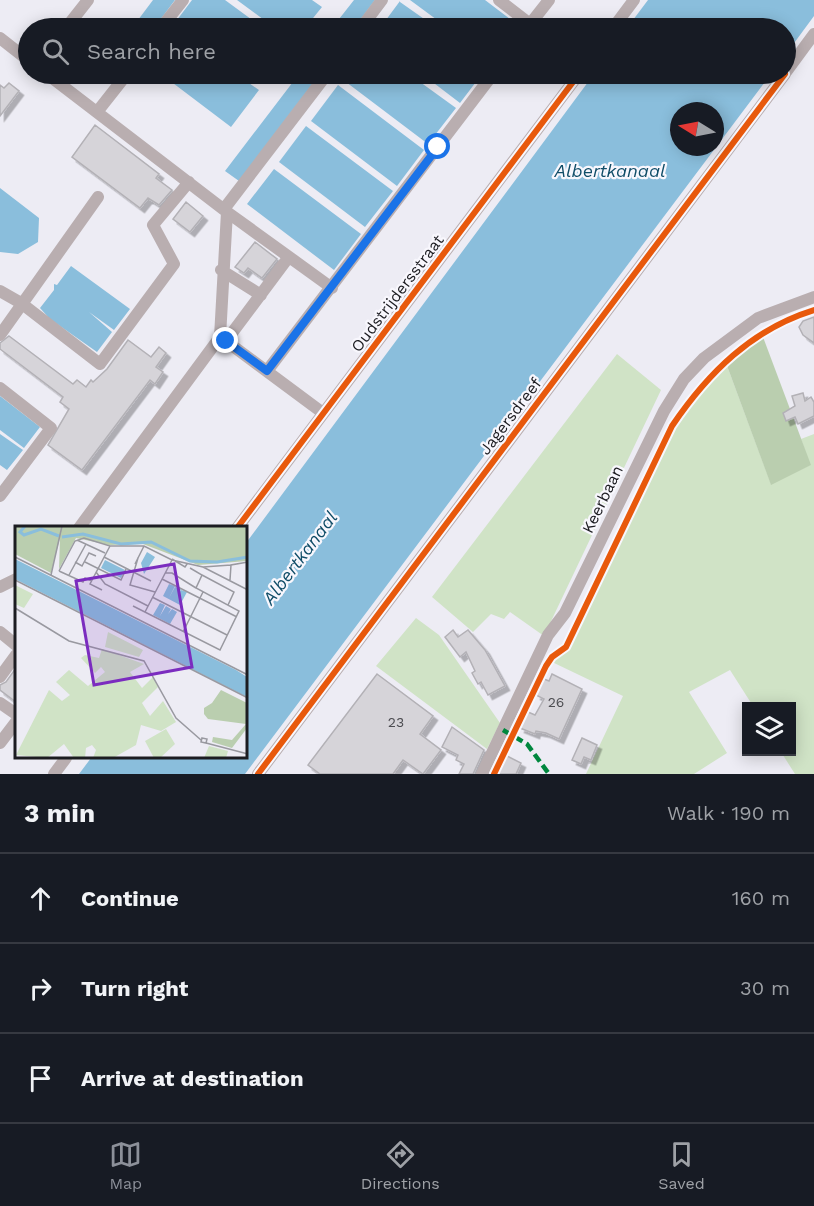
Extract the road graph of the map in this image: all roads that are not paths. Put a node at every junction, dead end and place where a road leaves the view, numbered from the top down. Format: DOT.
graph roads {
  1 [pos="88,0"];
  2 [pos="183,0"];
  3 [pos="382,0"];
  4 [pos="499,0"];
  5 [pos="549,0"];
  6 [pos="634,0"];
  7 [pos="74,18"];
  8 [pos="169,18"];
  9 [pos="368,18"];
  10 [pos="520,18"];
  11 [pos="535,18"];
  12 [pos="620,18"];
  13 [pos="814,34"];
  14 [pos="0,38"];
  15 [pos="18,52"];
  16 [pos="796,58"];
  17 [pos="67,84"];
  18 [pos="119,84"];
  19 [pos="320,84"];
  20 [pos="485,84"];
  21 [pos="571,84"];
  22 [pos="777,84"];
  23 [pos="98,112"];
  24 [pos="189,182"];
  25 [pos="98,197"];
  26 [pos="225,211"];
  27 [pos="288,258"];
  28 [pos="221,270"];
  29 [pos="332,288"];
  30 [pos="0,291"];
  31 [pos="261,295"];
  32 [pos="814,297"];
  33 [pos="21,303"];
  34 [pos="0,335"];
  35 [pos="223,339"];
  36 [pos="267,371"];
  37 [pos="0,388"];
  38 [pos="323,413"];
  39 [pos="0,496"];
  40 [pos="81,526"];
  41 [pos="238,526"];
  42 [pos="15,580"];
  43 [pos="0,587"];
  44 [pos="0,632"];
  45 [pos="15,644"];
  46 [pos="15,656"];
  47 [pos="0,677"];
  48 [pos="0,703"];
  49 [pos="15,713"];
  50 [pos="15,723"];
  51 [pos="0,743"];
  52 [pos="65,759"];
  53 [pos="54,774"];
  54 [pos="258,774"];
  55 [pos="482,774"];
  1 -- 7 [label="street"];
  2 -- 8 [label="street"];
  3 -- 9 [label="street"];
  4 -- 10 [label="street"];
  5 -- 11 [label="street"];
  6 -- 12 [label="street"];
  13 -- 16 [label="street, Jagersdreef"];
  14 -- 15 [label="street"];
  17 -- 23 [label="street"];
  18 -- 23 [label="street"];
  19 -- 26 [label="street"];
  20 -- 29 [label="street"];
  21 -- 38 [label="street, Oudstrijdersstraat"];
  22 -- 54 [label="street, Jagersdreef"];
  23 -- 24 [label="street"];
  24 -- 26 [label="street"];
  24 -- 33 [label="street"];
  25 -- 33 [label="street"];
  26 -- 27 [label="street"];
  26 -- 28 [label="street"];
  27 -- 29 [label="street"];
  27 -- 31 [label="street"];
  28 -- 31 [label="street"];
  28 -- 35 [label="street"];
  29 -- 36 [label="street"];
  30 -- 33 [label="street"];
  31 -- 35 [label="street"];
  32 -- 55 [label="street, Keerbaan"];
  33 -- 34 [label="street"];
  35 -- 36 [label="street"];
  35 -- 40 [label="street"];
  36 -- 38 [label="street"];
  37 -- 39 [label="street"];
  38 -- 41 [label="street, Oudstrijdersstraat"];
  42 -- 43 [label="street"];
  44 -- 45 [label="street"];
  46 -- 47 [label="street"];
  48 -- 49 [label="street"];
  50 -- 51 [label="street"];
  52 -- 53 [label="street"];
}
